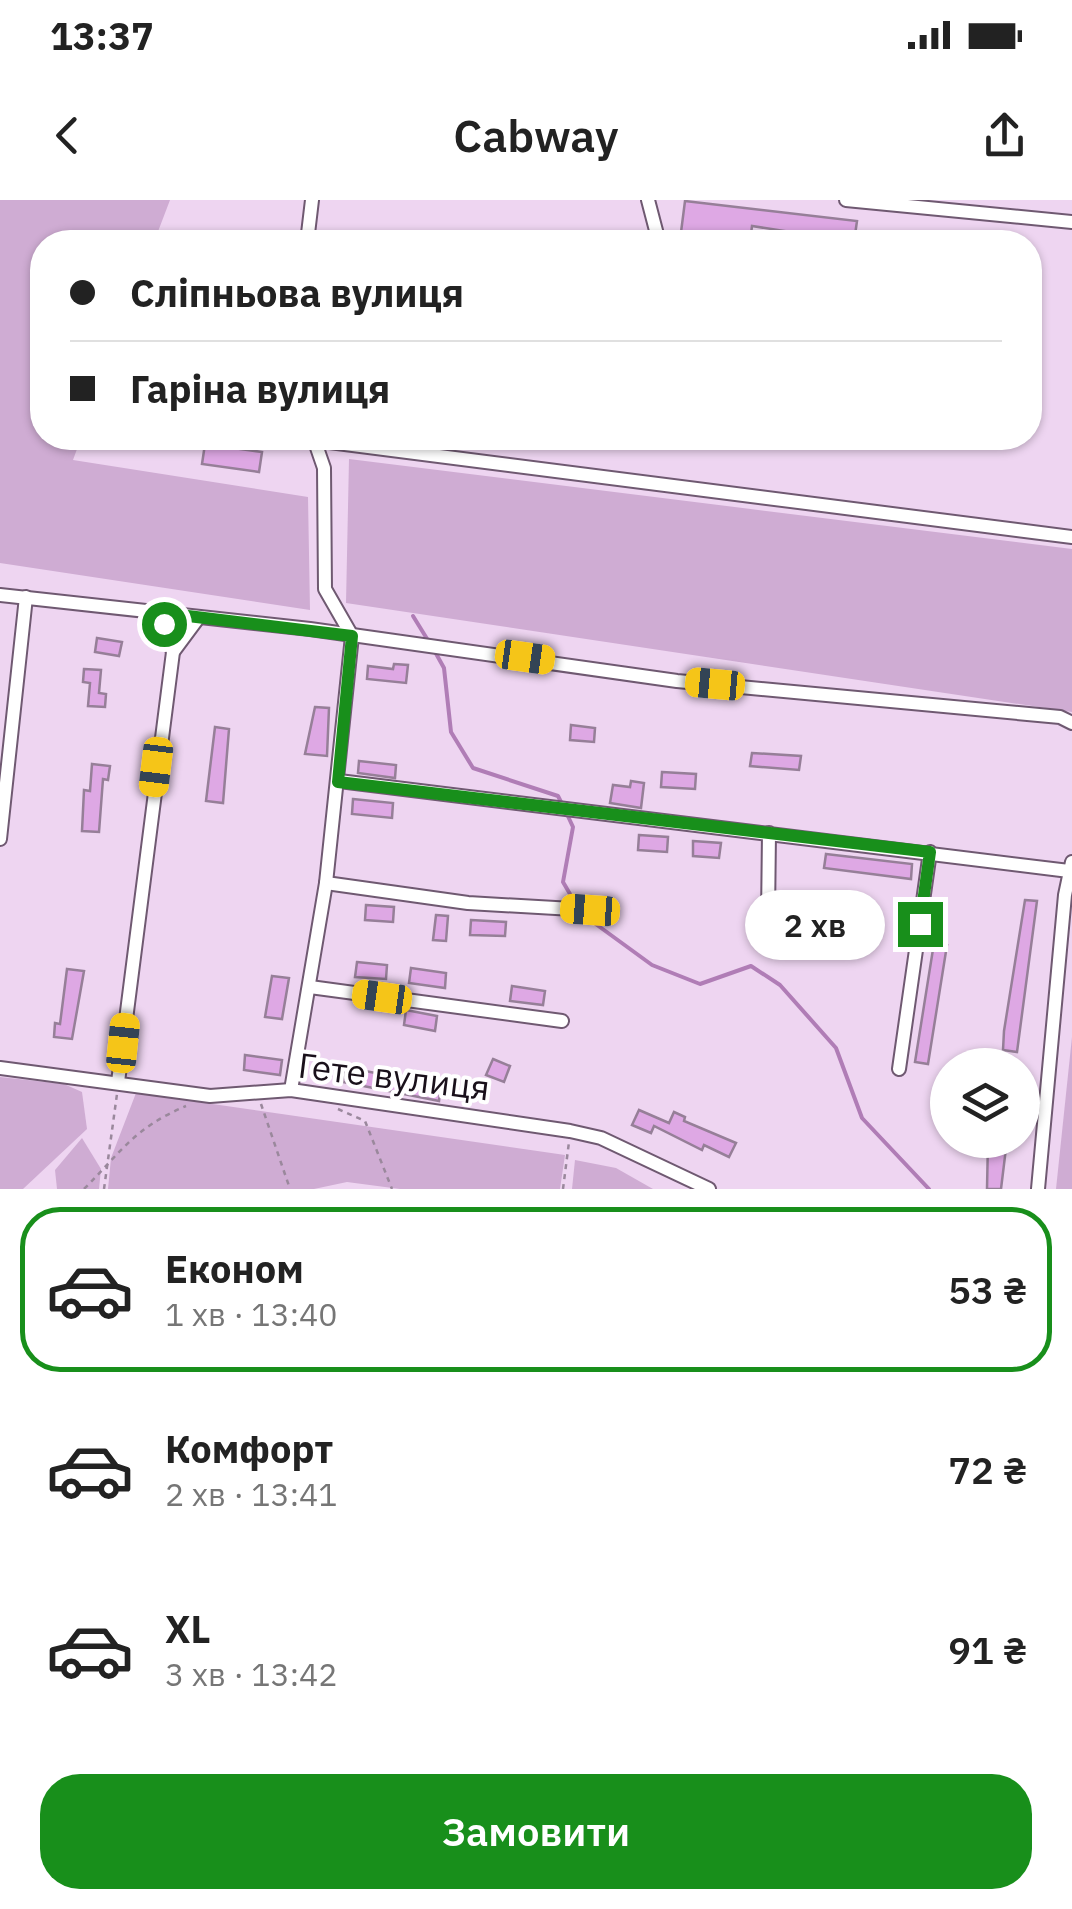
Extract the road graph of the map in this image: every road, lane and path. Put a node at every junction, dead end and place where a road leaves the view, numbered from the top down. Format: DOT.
graph roads {
  1 [pos="312,200"];
  2 [pos="648,200"];
  3 [pos="846,200"];
  4 [pos="1072,222"];
  5 [pos="308,230"];
  6 [pos="656,230"];
  7 [pos="318,450"];
  8 [pos="379,450"];
  9 [pos="1072,537"];
  10 [pos="0,595"];
  11 [pos="26,597"];
  12 [pos="155,612"];
  13 [pos="199,617"];
  14 [pos="352,636"];
  15 [pos="173,652"];
  16 [pos="6,706"];
  17 [pos="1066,720"];
  18 [pos="338,782"];
  19 [pos="1,813"];
  20 [pos="769,833"];
  21 [pos="0,839"];
  22 [pos="930,852"];
  23 [pos="1070,867"];
  24 [pos="326,883"];
  25 [pos="590,910"];
  26 [pos="768,916"];
  27 [pos="310,987"];
  28 [pos="562,1021"];
  29 [pos="0,1068"];
  30 [pos="899,1068"];
  31 [pos="118,1082"];
  32 [pos="291,1090"];
  33 [pos="246,1096"];
  34 [pos="188,1105"];
  35 [pos="336,1108"];
  36 [pos="570,1131"];
  37 [pos="107,1163"];
  38 [pos="84,1189"];
  39 [pos="104,1189"];
  40 [pos="290,1189"];
  41 [pos="392,1189"];
  42 [pos="563,1189"];
  43 [pos="709,1189"];
  44 [pos="1038,1189"];
  1 -- 5 [label="street"];
  2 -- 6 [label="street"];
  3 -- 4 [label="street"];
  7 -- 14 [label="street"];
  8 -- 9 [label="street"];
  10 -- 11 [label="street"];
  11 -- 12 [label="street"];
  11 -- 16 [label="street"];
  12 -- 13 [label="street"];
  12 -- 15 [label="street"];
  13 -- 14 [label="street"];
  13 -- 15 [label="street"];
  14 -- 17 [label="street"];
  14 -- 18 [label="street"];
  15 -- 31 [label="street"];
  16 -- 19 [label="street"];
  18 -- 20 [label="street"];
  18 -- 24 [label="street"];
  19 -- 21 [label="street"];
  20 -- 22 [label="street"];
  20 -- 26 [label="street"];
  22 -- 23 [label="street"];
  22 -- 30 [label="street"];
  23 -- 44 [label="street"];
  24 -- 25 [label="street"];
  24 -- 27 [label="street"];
  27 -- 28 [label="street"];
  27 -- 32 [label="street"];
  29 -- 31 [label="street, Гете вулиця"];
  31 -- 33 [label="street, Гете вулиця"];
  31 -- 37 [label="path"];
  32 -- 33 [label="street, Гете вулиця"];
  32 -- 36 [label="street, Гете вулиця"];
  33 -- 40 [label="path"];
  34 -- 37 [label="path"];
  35 -- 41 [label="path"];
  36 -- 42 [label="path"];
  36 -- 43 [label="street, Гете вулиця"];
  37 -- 38 [label="path"];
  37 -- 39 [label="path"];
}
